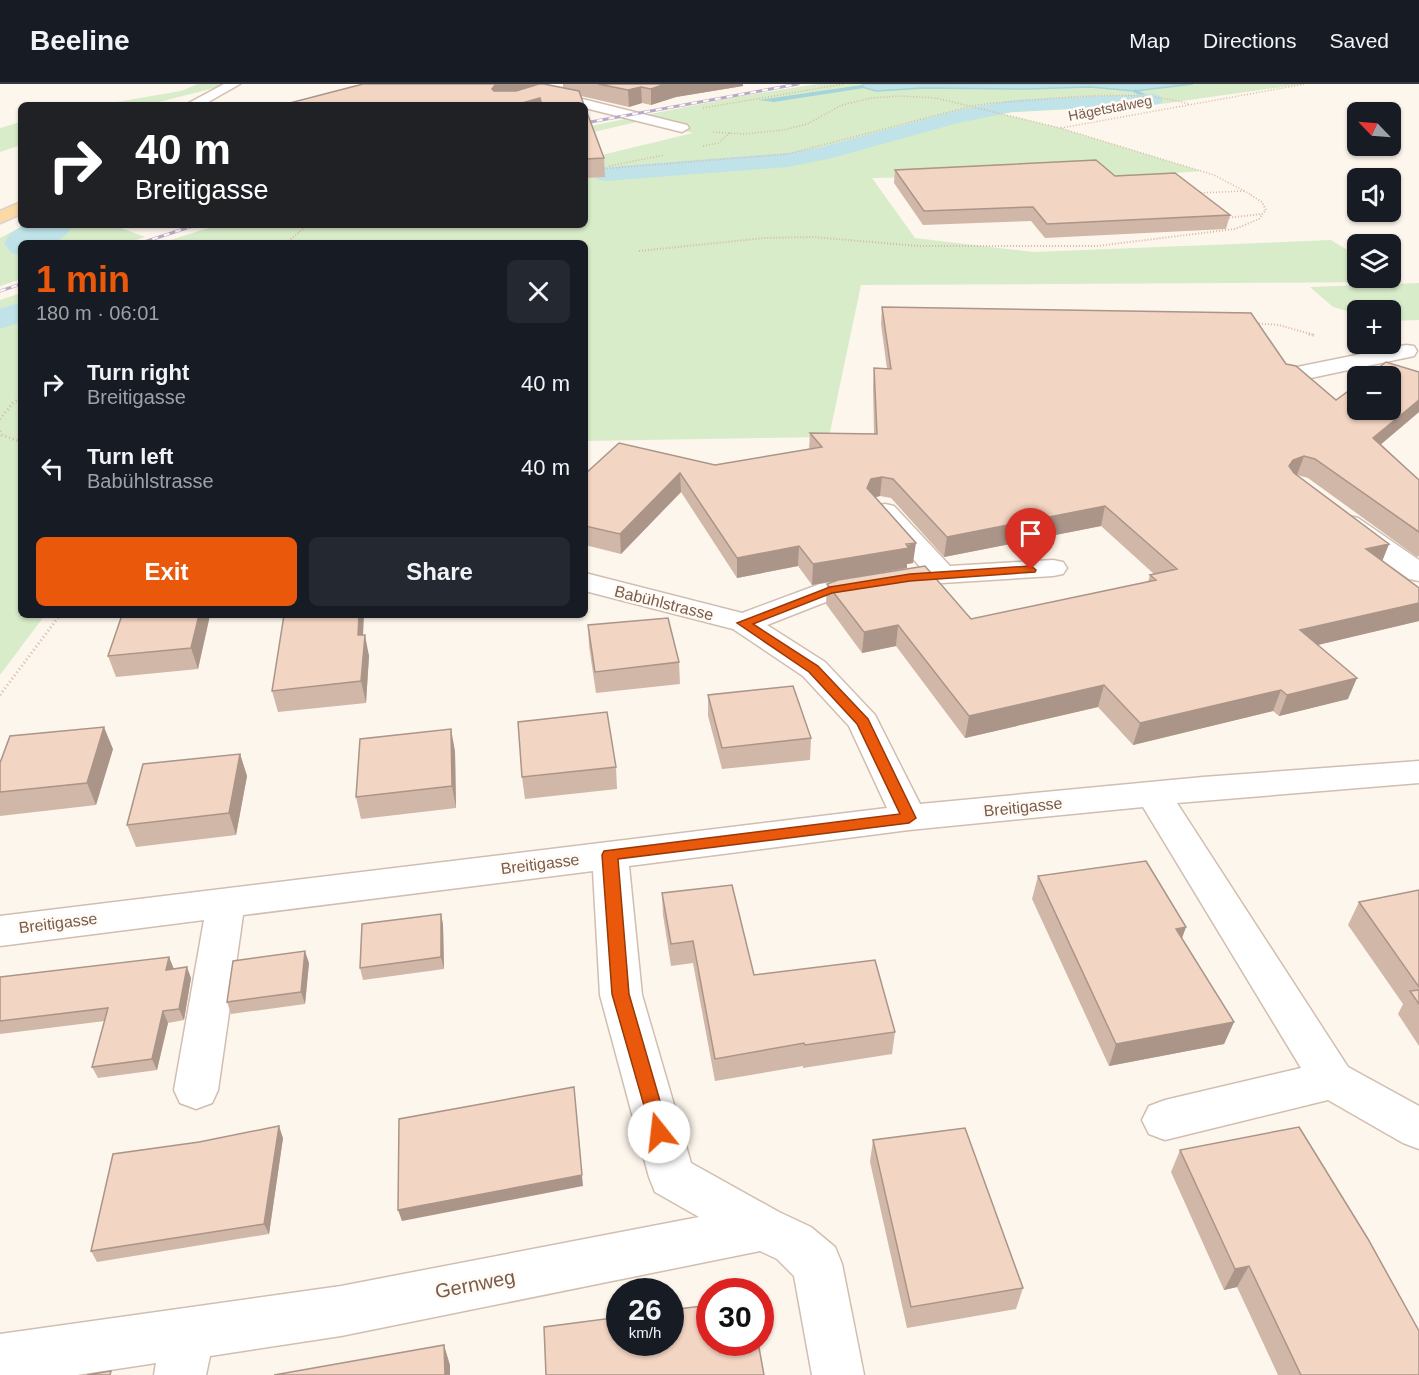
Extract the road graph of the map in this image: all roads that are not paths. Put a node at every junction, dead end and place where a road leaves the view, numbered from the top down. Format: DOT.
graph roads {
  1 [pos="234,84"];
  2 [pos="572,84"];
  3 [pos="198,102"];
  4 [pos="568,102"];
  5 [pos="588,107"];
  6 [pos="682,128"];
  7 [pos="1415,352"];
  8 [pos="1292,375"];
  9 [pos="1326,506"];
  10 [pos="880,507"];
  11 [pos="1053,568"];
  12 [pos="1419,573"];
  13 [pos="943,575"];
  14 [pos="588,583"];
  15 [pos="744,623"];
  16 [pos="1419,772"];
  17 [pos="1153,794"];
  18 [pos="909,818"];
  19 [pos="610,855"];
  20 [pos="226,903"];
  21 [pos="0,931"];
  22 [pos="1332,1080"];
  23 [pos="196,1090"];
  24 [pos="1165,1120"];
  25 [pos="1419,1129"];
  26 [pos="762,1228"];
  27 [pos="184,1354"];
  28 [pos="0,1360"];
  29 [pos="838,1375"];
  1 -- 3 [label="street"];
  2 -- 4 [label="street"];
  5 -- 6 [label="street"];
  7 -- 8 [label="street"];
  9 -- 12 [label="street"];
  10 -- 13 [label="street"];
  11 -- 13 [label="street"];
  13 -- 15 [label="street"];
  14 -- 15 [label="street, Babühlstrasse"];
  15 -- 18 [label="street, Babühlstrasse"];
  16 -- 17 [label="street, Breitigasse"];
  17 -- 18 [label="street, Breitigasse"];
  17 -- 22 [label="street"];
  18 -- 19 [label="street, Breitigasse"];
  19 -- 20 [label="street, Breitigasse"];
  19 -- 26 [label="street"];
  20 -- 21 [label="street, Breitigasse"];
  20 -- 23 [label="street"];
  22 -- 24 [label="street"];
  22 -- 25 [label="street"];
  26 -- 27 [label="street, Gernweg"];
  26 -- 29 [label="street"];
  27 -- 28 [label="street, Gernweg"];
}
